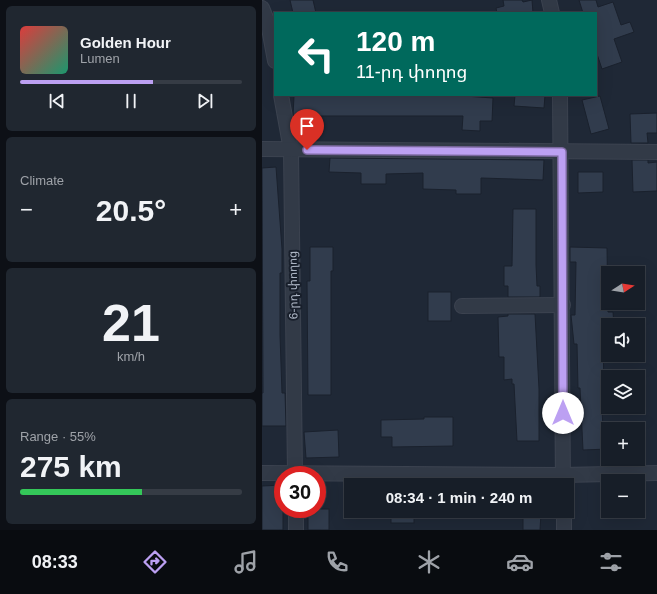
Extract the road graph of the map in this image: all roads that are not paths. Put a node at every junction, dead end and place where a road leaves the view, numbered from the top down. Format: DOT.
graph roads {
  1 [pos="549,0"];
  2 [pos="262,8"];
  3 [pos="552,12"];
  4 [pos="274,55"];
  5 [pos="281,96"];
  6 [pos="560,96"];
  7 [pos="262,149"];
  8 [pos="291,150"];
  9 [pos="562,152"];
  10 [pos="657,152"];
  11 [pos="563,305"];
  12 [pos="462,306"];
  13 [pos="295,466"];
  14 [pos="262,473"];
  15 [pos="274,473"];
  16 [pos="657,473"];
  17 [pos="326,475"];
  18 [pos="474,478"];
  19 [pos="563,478"];
  20 [pos="574,479"];
  21 [pos="296,518"];
  22 [pos="564,518"];
  23 [pos="296,530"];
  24 [pos="564,530"];
  1 -- 3 [label="street"];
  2 -- 4 [label="street"];
  5 -- 8 [label="street, 6-րդ փողոց"];
  6 -- 9 [label="street"];
  7 -- 8 [label="street"];
  8 -- 9 [label="street"];
  8 -- 13 [label="street, 6-րդ փողոց"];
  9 -- 10 [label="street"];
  9 -- 11 [label="street"];
  11 -- 12 [label="street"];
  11 -- 19 [label="street"];
  14 -- 15 [label="street"];
  16 -- 20 [label="street"];
  17 -- 18 [label="street"];
  21 -- 23 [label="street"];
  22 -- 24 [label="street"];
}
